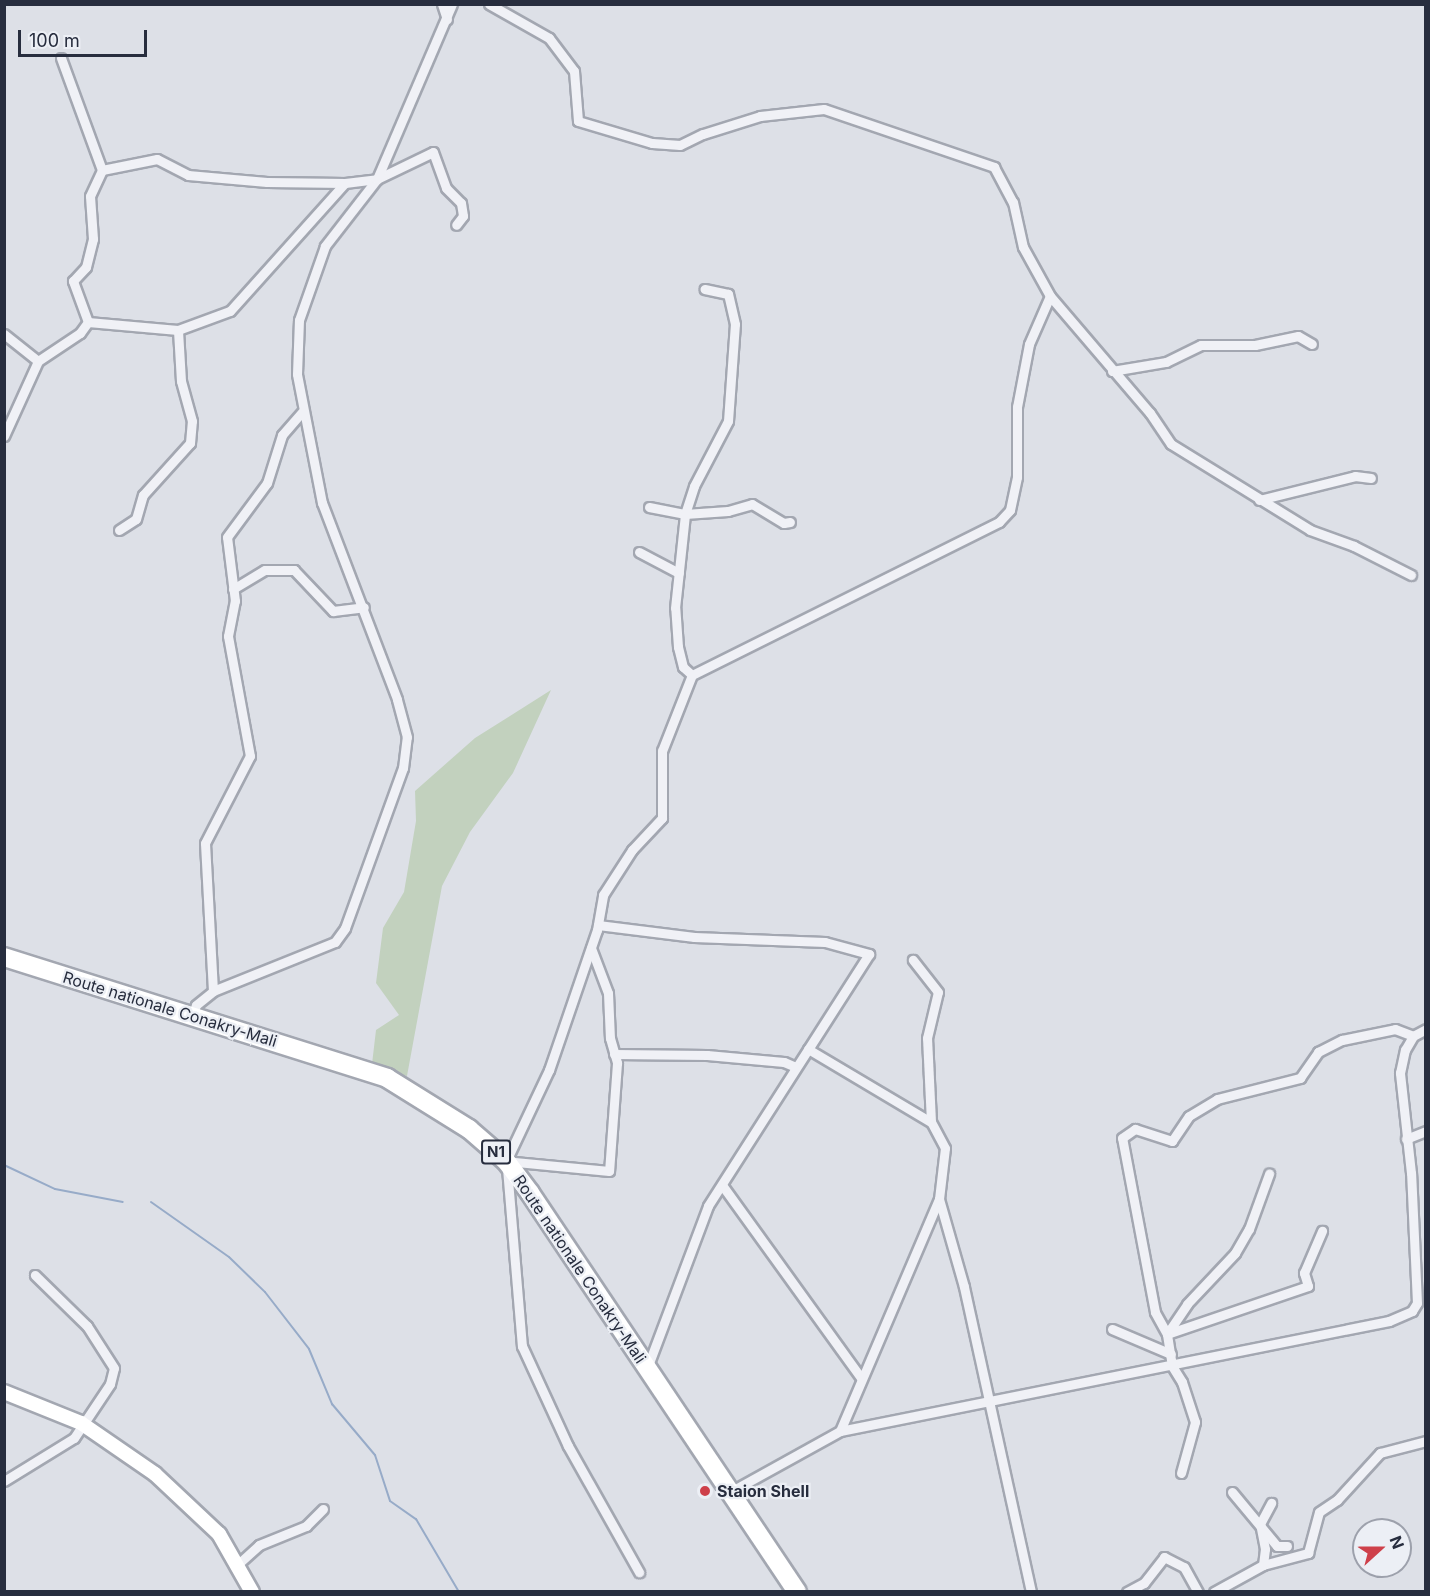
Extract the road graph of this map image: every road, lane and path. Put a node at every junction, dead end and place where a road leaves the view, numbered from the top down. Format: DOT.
graph roads {
  1 [pos="442,4"];
  2 [pos="452,4"];
  3 [pos="489,4"];
  4 [pos="447,20"];
  5 [pos="61,58"];
  6 [pos="102,170"];
  7 [pos="377,179"];
  8 [pos="345,183"];
  9 [pos="456,225"];
  10 [pos="705,289"];
  11 [pos="1050,296"];
  12 [pos="88,322"];
  13 [pos="178,330"];
  14 [pos="4,333"];
  15 [pos="1312,344"];
  16 [pos="38,361"];
  17 [pos="1112,371"];
  18 [pos="302,412"];
  19 [pos="4,436"];
  20 [pos="1371,478"];
  21 [pos="1259,500"];
  22 [pos="649,507"];
  23 [pos="685,514"];
  24 [pos="790,522"];
  25 [pos="119,530"];
  26 [pos="639,552"];
  27 [pos="679,573"];
  28 [pos="1411,575"];
  29 [pos="233,589"];
  30 [pos="364,607"];
  31 [pos="692,675"];
  32 [pos="598,925"];
  33 [pos="591,948"];
  34 [pos="4,957"];
  35 [pos="913,960"];
  36 [pos="213,991"];
  37 [pos="193,1014"];
  38 [pos="1425,1029"];
  39 [pos="1413,1036"];
  40 [pos="808,1049"];
  41 [pos="614,1054"];
  42 [pos="796,1067"];
  43 [pos="931,1122"];
  44 [pos="1425,1131"];
  45 [pos="1406,1139"];
  46 [pos="506,1161"];
  47 [pos="1269,1174"];
  48 [pos="722,1185"];
  49 [pos="939,1199"];
  50 [pos="1322,1231"];
  51 [pos="35,1275"];
  52 [pos="1112,1329"];
  53 [pos="1167,1334"];
  54 [pos="1172,1354"];
  55 [pos="1172,1366"];
  56 [pos="647,1368"];
  57 [pos="861,1378"];
  58 [pos="4,1392"];
  59 [pos="990,1404"];
  60 [pos="81,1423"];
  61 [pos="840,1431"];
  62 [pos="1425,1441"];
  63 [pos="1181,1473"];
  64 [pos="4,1481"];
  65 [pos="730,1492"];
  66 [pos="1232,1492"];
  67 [pos="1271,1503"];
  68 [pos="323,1509"];
  69 [pos="1260,1524"];
  70 [pos="1287,1546"];
  71 [pos="237,1565"];
  72 [pos="1263,1565"];
  73 [pos="639,1572"];
  74 [pos="252,1592"];
  75 [pos="797,1592"];
  76 [pos="1032,1592"];
  77 [pos="1127,1592"];
  78 [pos="1197,1592"];
  79 [pos="1214,1592"];
  1 -- 4 [label="street"];
  2 -- 4 [label="street"];
  3 -- 11 [label="street"];
  4 -- 7 [label="street"];
  5 -- 6 [label="street"];
  6 -- 8 [label="street"];
  6 -- 12 [label="street"];
  7 -- 8 [label="street"];
  7 -- 9 [label="street"];
  7 -- 18 [label="street"];
  8 -- 13 [label="street"];
  10 -- 23 [label="street"];
  11 -- 17 [label="street"];
  11 -- 31 [label="street"];
  12 -- 13 [label="street"];
  12 -- 16 [label="street"];
  13 -- 25 [label="street"];
  14 -- 16 [label="street"];
  15 -- 17 [label="street"];
  16 -- 19 [label="street"];
  17 -- 21 [label="street"];
  18 -- 29 [label="street"];
  18 -- 30 [label="street"];
  20 -- 21 [label="street"];
  21 -- 28 [label="street"];
  22 -- 23 [label="street"];
  23 -- 24 [label="street"];
  23 -- 27 [label="street"];
  26 -- 27 [label="street"];
  27 -- 31 [label="street"];
  29 -- 30 [label="street"];
  29 -- 36 [label="street"];
  30 -- 36 [label="street"];
  31 -- 32 [label="street"];
  32 -- 33 [label="street"];
  32 -- 40 [label="street"];
  33 -- 41 [label="street"];
  33 -- 46 [label="street"];
  34 -- 37 [label="highway, Route nationale Conakry-Mali / N1"];
  35 -- 43 [label="street"];
  36 -- 37 [label="street"];
  37 -- 46 [label="highway, Route nationale Conakry-Mali / N1"];
  38 -- 39 [label="street"];
  39 -- 45 [label="street"];
  39 -- 53 [label="street"];
  40 -- 42 [label="street"];
  40 -- 43 [label="street"];
  41 -- 42 [label="street"];
  41 -- 46 [label="street"];
  42 -- 48 [label="street"];
  43 -- 49 [label="street"];
  44 -- 45 [label="street"];
  45 -- 55 [label="street"];
  46 -- 56 [label="highway, Route nationale Conakry-Mali / N1"];
  46 -- 73 [label="street"];
  47 -- 53 [label="street"];
  48 -- 56 [label="street"];
  48 -- 57 [label="street"];
  49 -- 57 [label="street"];
  49 -- 59 [label="street"];
  50 -- 53 [label="street"];
  51 -- 60 [label="street"];
  52 -- 54 [label="street"];
  53 -- 54 [label="street"];
  54 -- 55 [label="street"];
  55 -- 59 [label="street"];
  55 -- 63 [label="street"];
  56 -- 65 [label="highway, Route nationale Conakry-Mali / N1"];
  57 -- 61 [label="street"];
  58 -- 60 [label="street"];
  59 -- 61 [label="street"];
  59 -- 76 [label="street"];
  60 -- 64 [label="street"];
  60 -- 71 [label="street"];
  61 -- 65 [label="street"];
  62 -- 72 [label="street"];
  65 -- 75 [label="highway, Route nationale Conakry-Mali / N1"];
  66 -- 69 [label="street"];
  67 -- 69 [label="street"];
  68 -- 71 [label="street"];
  69 -- 70 [label="street"];
  69 -- 72 [label="street"];
  71 -- 74 [label="street"];
  72 -- 79 [label="street"];
  77 -- 78 [label="street"];
}
